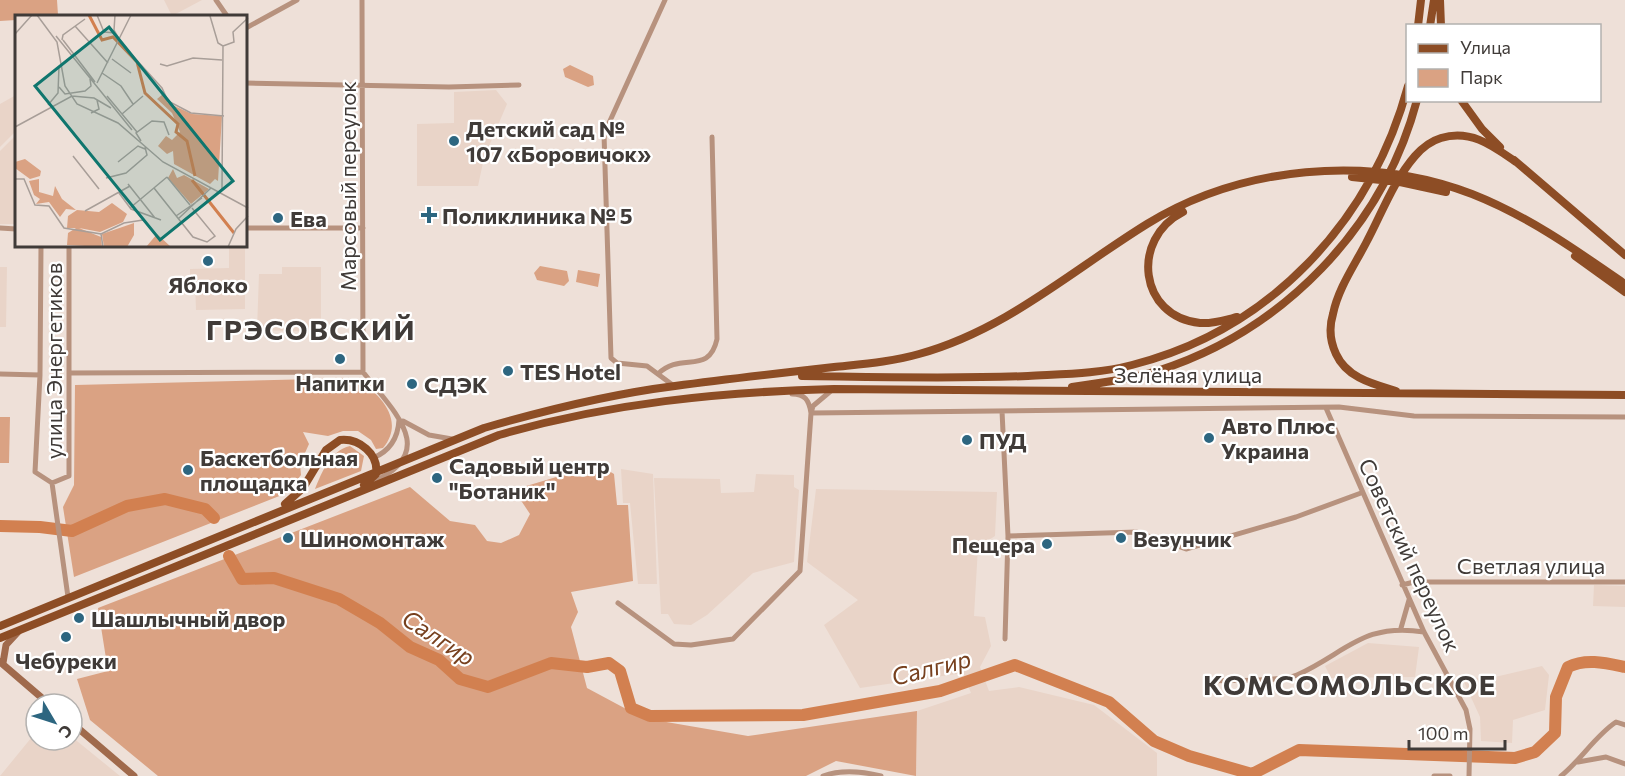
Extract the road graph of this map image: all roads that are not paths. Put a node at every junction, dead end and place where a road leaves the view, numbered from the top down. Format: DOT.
graph roads {
  1 [pos="216,0"];
  2 [pos="297,0"];
  3 [pos="362,0"];
  4 [pos="665,0"];
  5 [pos="1421,0"];
  6 [pos="1434,0"];
  7 [pos="1440,0"];
  8 [pos="226,15"];
  9 [pos="1418,24"];
  10 [pos="1430,24"];
  11 [pos="1441,24"];
  12 [pos="248,27"];
  13 [pos="248,83"];
  14 [pos="363,85"];
  15 [pos="519,85"];
  16 [pos="1406,89"];
  17 [pos="1416,102"];
  18 [pos="1462,102"];
  19 [pos="712,137"];
  20 [pos="1516,162"];
  21 [pos="1344,173"];
  22 [pos="1437,186"];
  23 [pos="0,228"];
  24 [pos="248,228"];
  25 [pos="363,228"];
  26 [pos="15,229"];
  27 [pos="41,248"];
  28 [pos="69,248"];
  29 [pos="1625,255"];
  30 [pos="1625,284"];
  31 [pos="1625,292"];
  32 [pos="1249,314"];
  33 [pos="363,372"];
  34 [pos="69,373"];
  35 [pos="0,374"];
  36 [pos="658,374"];
  37 [pos="40,375"];
  38 [pos="775,375"];
  39 [pos="674,386"];
  40 [pos="834,388"];
  41 [pos="1051,390"];
  42 [pos="1405,393"];
  43 [pos="1625,395"];
  44 [pos="678,399"];
  45 [pos="1326,408"];
  46 [pos="811,410"];
  47 [pos="1002,411"];
  48 [pos="1625,417"];
  49 [pos="399,418"];
  50 [pos="458,439"];
  51 [pos="373,458"];
  52 [pos="401,460"];
  53 [pos="377,470"];
  54 [pos="52,483"];
  55 [pos="365,484"];
  56 [pos="1361,493"];
  57 [pos="320,507"];
  58 [pos="273,513"];
  59 [pos="1008,536"];
  60 [pos="1625,582"];
  61 [pos="1402,585"];
  62 [pos="69,597"];
  63 [pos="1409,600"];
  64 [pos="618,603"];
  65 [pos="0,626"];
  66 [pos="22,628"];
  67 [pos="1401,628"];
  68 [pos="1424,632"];
  69 [pos="0,638"];
  70 [pos="1005,639"];
  71 [pos="2,663"];
  72 [pos="1210,681"];
  73 [pos="35,692"];
  74 [pos="1625,724"];
  75 [pos="84,733"];
  76 [pos="1578,762"];
  77 [pos="1625,764"];
  78 [pos="134,776"];
  79 [pos="823,776"];
  80 [pos="881,776"];
  81 [pos="1434,776"];
  82 [pos="1450,776"];
  83 [pos="1470,776"];
  84 [pos="1561,776"];
  1 -- 8 [label="street"];
  2 -- 12 [label="street"];
  3 -- 14 [label="street, Марсовый переулок"];
  4 -- 36 [label="street"];
  5 -- 9 [label="main road"];
  6 -- 10 [label="main road"];
  7 -- 11 [label="main road"];
  13 -- 14 [label="street"];
  14 -- 15 [label="street"];
  14 -- 25 [label="street, Марсовый переулок"];
  16 -- 32 [label="main road"];
  17 -- 41 [label="main road"];
  18 -- 20 [label="main road"];
  19 -- 36 [label="street"];
  20 -- 29 [label="main road"];
  20 -- 42 [label="main road"];
  21 -- 22 [label="main road"];
  21 -- 32 [label="main road"];
  21 -- 38 [label="main road"];
  22 -- 30 [label="main road"];
  22 -- 31 [label="main road"];
  23 -- 26 [label="street"];
  24 -- 25 [label="street"];
  25 -- 33 [label="street, Марсовый переулок"];
  27 -- 37 [label="street, улица Энергетиков"];
  28 -- 34 [label="street, улица Энергетиков"];
  32 -- 38 [label="main road"];
  33 -- 34 [label="street"];
  33 -- 49 [label="street"];
  34 -- 54 [label="street, улица Энергетиков"];
  35 -- 37 [label="street"];
  36 -- 39 [label="street"];
  37 -- 54 [label="street, улица Энергетиков"];
  38 -- 39 [label="main road"];
  39 -- 50 [label="main road"];
  40 -- 41 [label="main road, Зелёная улица"];
  40 -- 44 [label="main road, Зелёная улица"];
  40 -- 46 [label="street"];
  41 -- 42 [label="main road, Зелёная улица"];
  42 -- 43 [label="main road, Зелёная улица"];
  44 -- 46 [label="street"];
  44 -- 57 [label="main road, Зелёная улица"];
  45 -- 47 [label="street"];
  45 -- 48 [label="street"];
  45 -- 56 [label="street, Советский переулок"];
  46 -- 47 [label="street"];
  46 -- 64 [label="street"];
  47 -- 59 [label="street"];
  49 -- 50 [label="street"];
  49 -- 51 [label="street"];
  49 -- 52 [label="street"];
  50 -- 52 [label="main road"];
  51 -- 53 [label="main road"];
  51 -- 58 [label="main road"];
  52 -- 53 [label="main road"];
  52 -- 55 [label="street"];
  53 -- 55 [label="main road"];
  53 -- 58 [label="main road"];
  54 -- 62 [label="street"];
  55 -- 57 [label="main road"];
  56 -- 59 [label="street"];
  56 -- 61 [label="street, Советский переулок"];
  57 -- 66 [label="main road"];
  58 -- 62 [label="main road"];
  59 -- 70 [label="street"];
  60 -- 61 [label="street, Светлая улица"];
  61 -- 63 [label="street, Советский переулок"];
  62 -- 65 [label="main road"];
  63 -- 67 [label="street"];
  63 -- 68 [label="street, Советский переулок"];
  66 -- 69 [label="main road"];
  66 -- 71 [label="street"];
  67 -- 68 [label="street"];
  67 -- 72 [label="street, Советский переулок"];
  68 -- 83 [label="street, Советский переулок"];
  71 -- 73 [label="street"];
  74 -- 76 [label="street"];
  75 -- 78 [label="street"];
  76 -- 77 [label="street"];
  76 -- 84 [label="street"];
  79 -- 80 [label="street"];
  81 -- 82 [label="street"];
}
